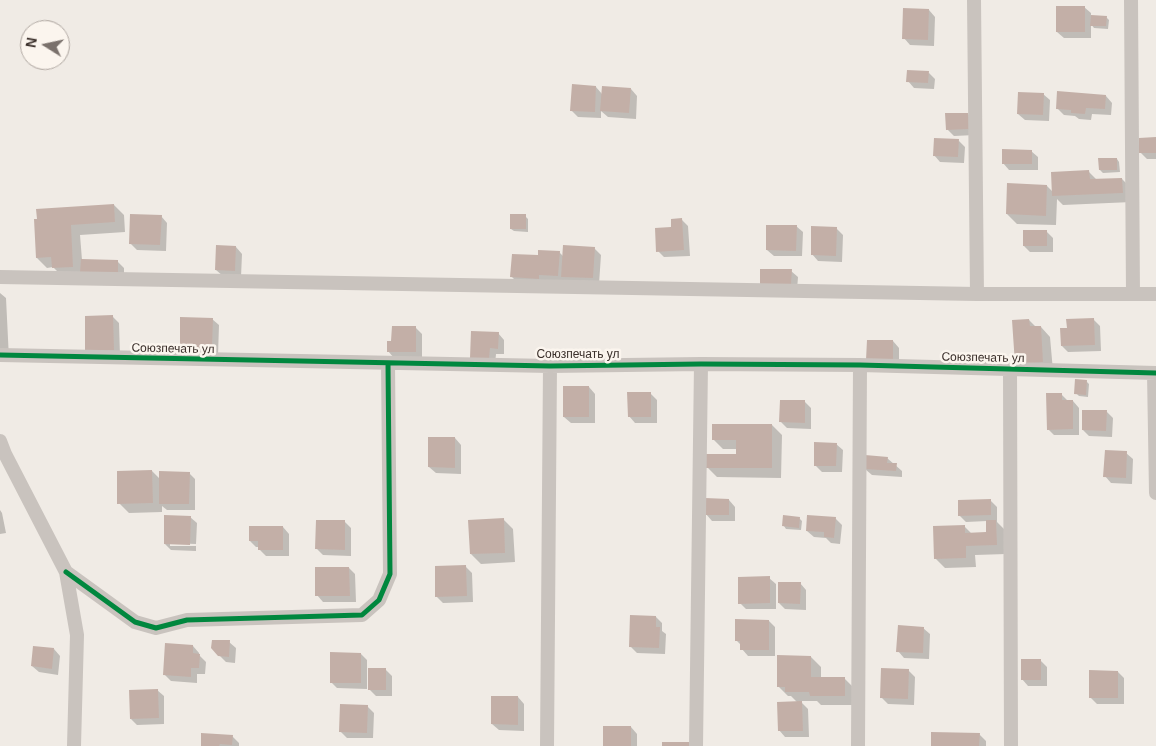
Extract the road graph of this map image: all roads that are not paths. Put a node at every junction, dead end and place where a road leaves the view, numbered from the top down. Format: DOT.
graph roads {
  1 [pos="974,0"];
  2 [pos="1131,0"];
  3 [pos="0,277"];
  4 [pos="977,294"];
  5 [pos="1133,294"];
  6 [pos="1156,294"];
  7 [pos="0,355"];
  8 [pos="388,363"];
  9 [pos="701,364"];
  10 [pos="860,365"];
  11 [pos="550,366"];
  12 [pos="1010,369"];
  13 [pos="1155,373"];
  14 [pos="0,441"];
  15 [pos="1156,493"];
  16 [pos="66,572"];
  17 [pos="74,746"];
  18 [pos="547,746"];
  19 [pos="696,746"];
  20 [pos="858,746"];
  21 [pos="1011,746"];
  1 -- 4 [label="street"];
  2 -- 5 [label="street"];
  3 -- 4 [label="street"];
  4 -- 5 [label="street"];
  5 -- 6 [label="street"];
  7 -- 8 [label="street, Союзпечать ул"];
  8 -- 11 [label="street, Союзпечать ул"];
  8 -- 16 [label="street"];
  9 -- 10 [label="street, Союзпечать ул"];
  9 -- 11 [label="street, Союзпечать ул"];
  9 -- 19 [label="street"];
  10 -- 12 [label="street, Союзпечать ул"];
  10 -- 20 [label="street"];
  11 -- 18 [label="street"];
  12 -- 13 [label="street, Союзпечать ул"];
  12 -- 21 [label="street"];
  13 -- 15 [label="street"];
  14 -- 16 [label="street"];
  16 -- 17 [label="street"];
}
